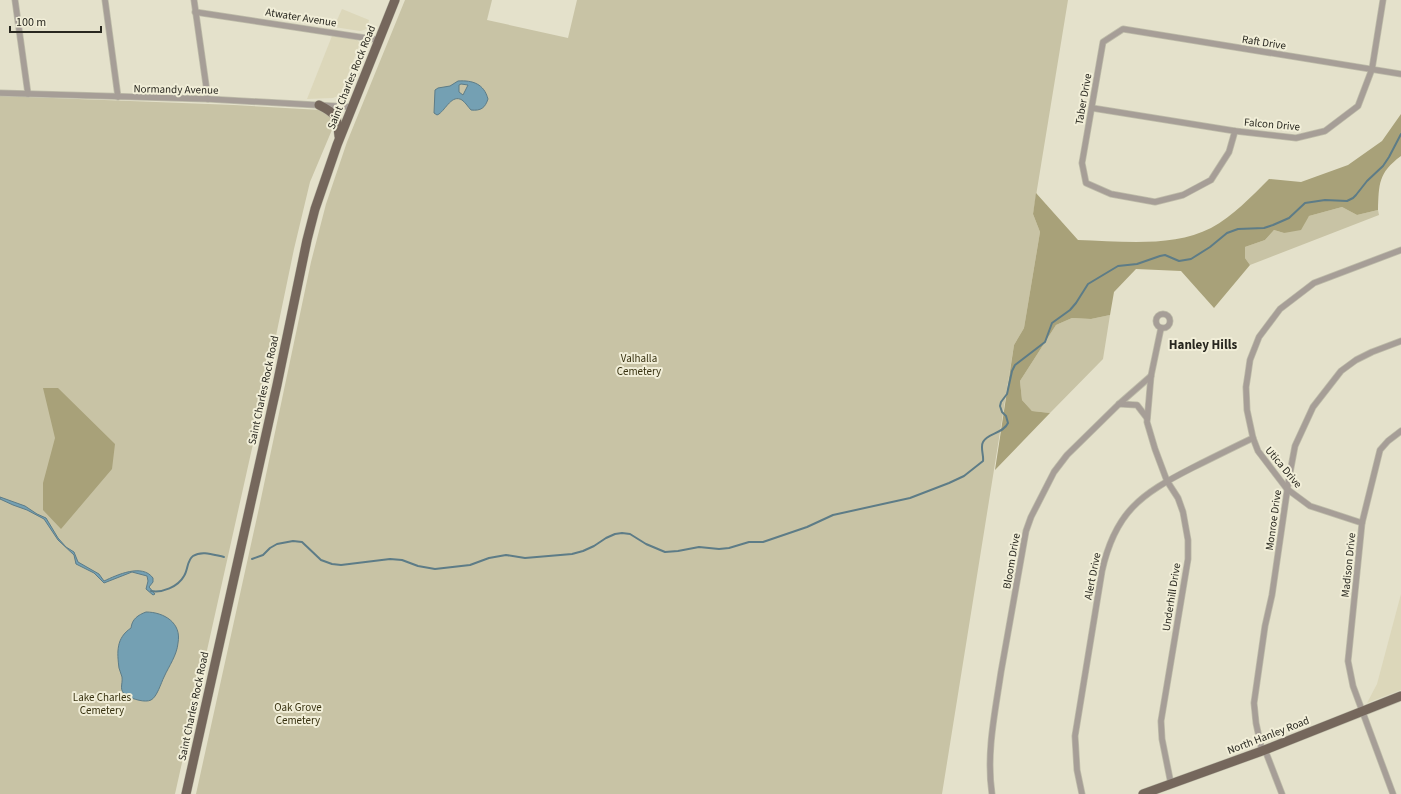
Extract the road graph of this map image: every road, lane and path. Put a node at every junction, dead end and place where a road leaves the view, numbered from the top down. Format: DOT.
graph roads {
  1 [pos="15,0"];
  2 [pos="105,0"];
  3 [pos="194,0"];
  4 [pos="395,0"];
  5 [pos="1383,0"];
  6 [pos="196,12"];
  7 [pos="1123,29"];
  8 [pos="379,40"];
  9 [pos="1372,69"];
  10 [pos="1401,74"];
  11 [pos="0,93"];
  12 [pos="28,94"];
  13 [pos="118,98"];
  14 [pos="208,99"];
  15 [pos="319,105"];
  16 [pos="352,107"];
  17 [pos="1092,108"];
  18 [pos="1235,130"];
  19 [pos="339,138"];
  20 [pos="1401,250"];
  21 [pos="1161,328"];
  22 [pos="1401,341"];
  23 [pos="1151,376"];
  24 [pos="1119,404"];
  25 [pos="1148,418"];
  26 [pos="1401,431"];
  27 [pos="1253,438"];
  28 [pos="1167,481"];
  29 [pos="1287,489"];
  30 [pos="1362,523"];
  31 [pos="1401,696"];
  32 [pos="1362,710"];
  33 [pos="1264,751"];
  34 [pos="1170,784"];
  35 [pos="186,794"];
  36 [pos="992,794"];
  37 [pos="1082,794"];
  38 [pos="1143,794"];
  39 [pos="1282,794"];
  40 [pos="1393,794"];
  1 -- 12 [label="street"];
  2 -- 13 [label="street"];
  3 -- 6 [label="street"];
  4 -- 8 [label="main road, Saint Charles Rock Road"];
  5 -- 9 [label="street, Falcon Drive"];
  6 -- 8 [label="street, Atwater Avenue"];
  6 -- 14 [label="street"];
  7 -- 9 [label="street, Raft Drive"];
  7 -- 17 [label="street, Taber Drive"];
  8 -- 16 [label="main road, Saint Charles Rock Road"];
  9 -- 10 [label="street, Raft Drive"];
  9 -- 18 [label="street, Falcon Drive"];
  11 -- 12 [label="street, Normandy Avenue"];
  12 -- 13 [label="street, Normandy Avenue"];
  13 -- 14 [label="street, Normandy Avenue"];
  14 -- 15 [label="street, Normandy Avenue"];
  15 -- 16 [label="street, Normandy Avenue"];
  15 -- 19 [label="main road"];
  16 -- 19 [label="main road, Saint Charles Rock Road"];
  17 -- 18 [label="street, Falcon Drive"];
  17 -- 18 [label="street, Taber Drive"];
  19 -- 35 [label="main road, Saint Charles Rock Road"];
  20 -- 27 [label="street, Utica Drive"];
  21 -- 23 [label="street, Underhill Drive"];
  22 -- 29 [label="street, Monroe Drive"];
  23 -- 24 [label="street, Bloom Drive"];
  23 -- 25 [label="street, Underhill Drive"];
  24 -- 25 [label="street"];
  24 -- 36 [label="street, Bloom Drive"];
  25 -- 28 [label="street, Underhill Drive"];
  26 -- 30 [label="street, Madison Drive"];
  27 -- 28 [label="street, Alert Drive"];
  27 -- 29 [label="street, Utica Drive"];
  28 -- 34 [label="street, Underhill Drive"];
  28 -- 37 [label="street, Alert Drive"];
  29 -- 30 [label="street, Utica Drive"];
  29 -- 33 [label="street, Monroe Drive"];
  30 -- 32 [label="street, Madison Drive"];
  31 -- 32 [label="main road, North Hanley Road"];
  32 -- 33 [label="main road, North Hanley Road"];
  32 -- 40 [label="street, Madison Drive"];
  33 -- 34 [label="main road, North Hanley Road"];
  33 -- 39 [label="street, Monroe Drive"];
  34 -- 38 [label="main road, North Hanley Road"];
}
